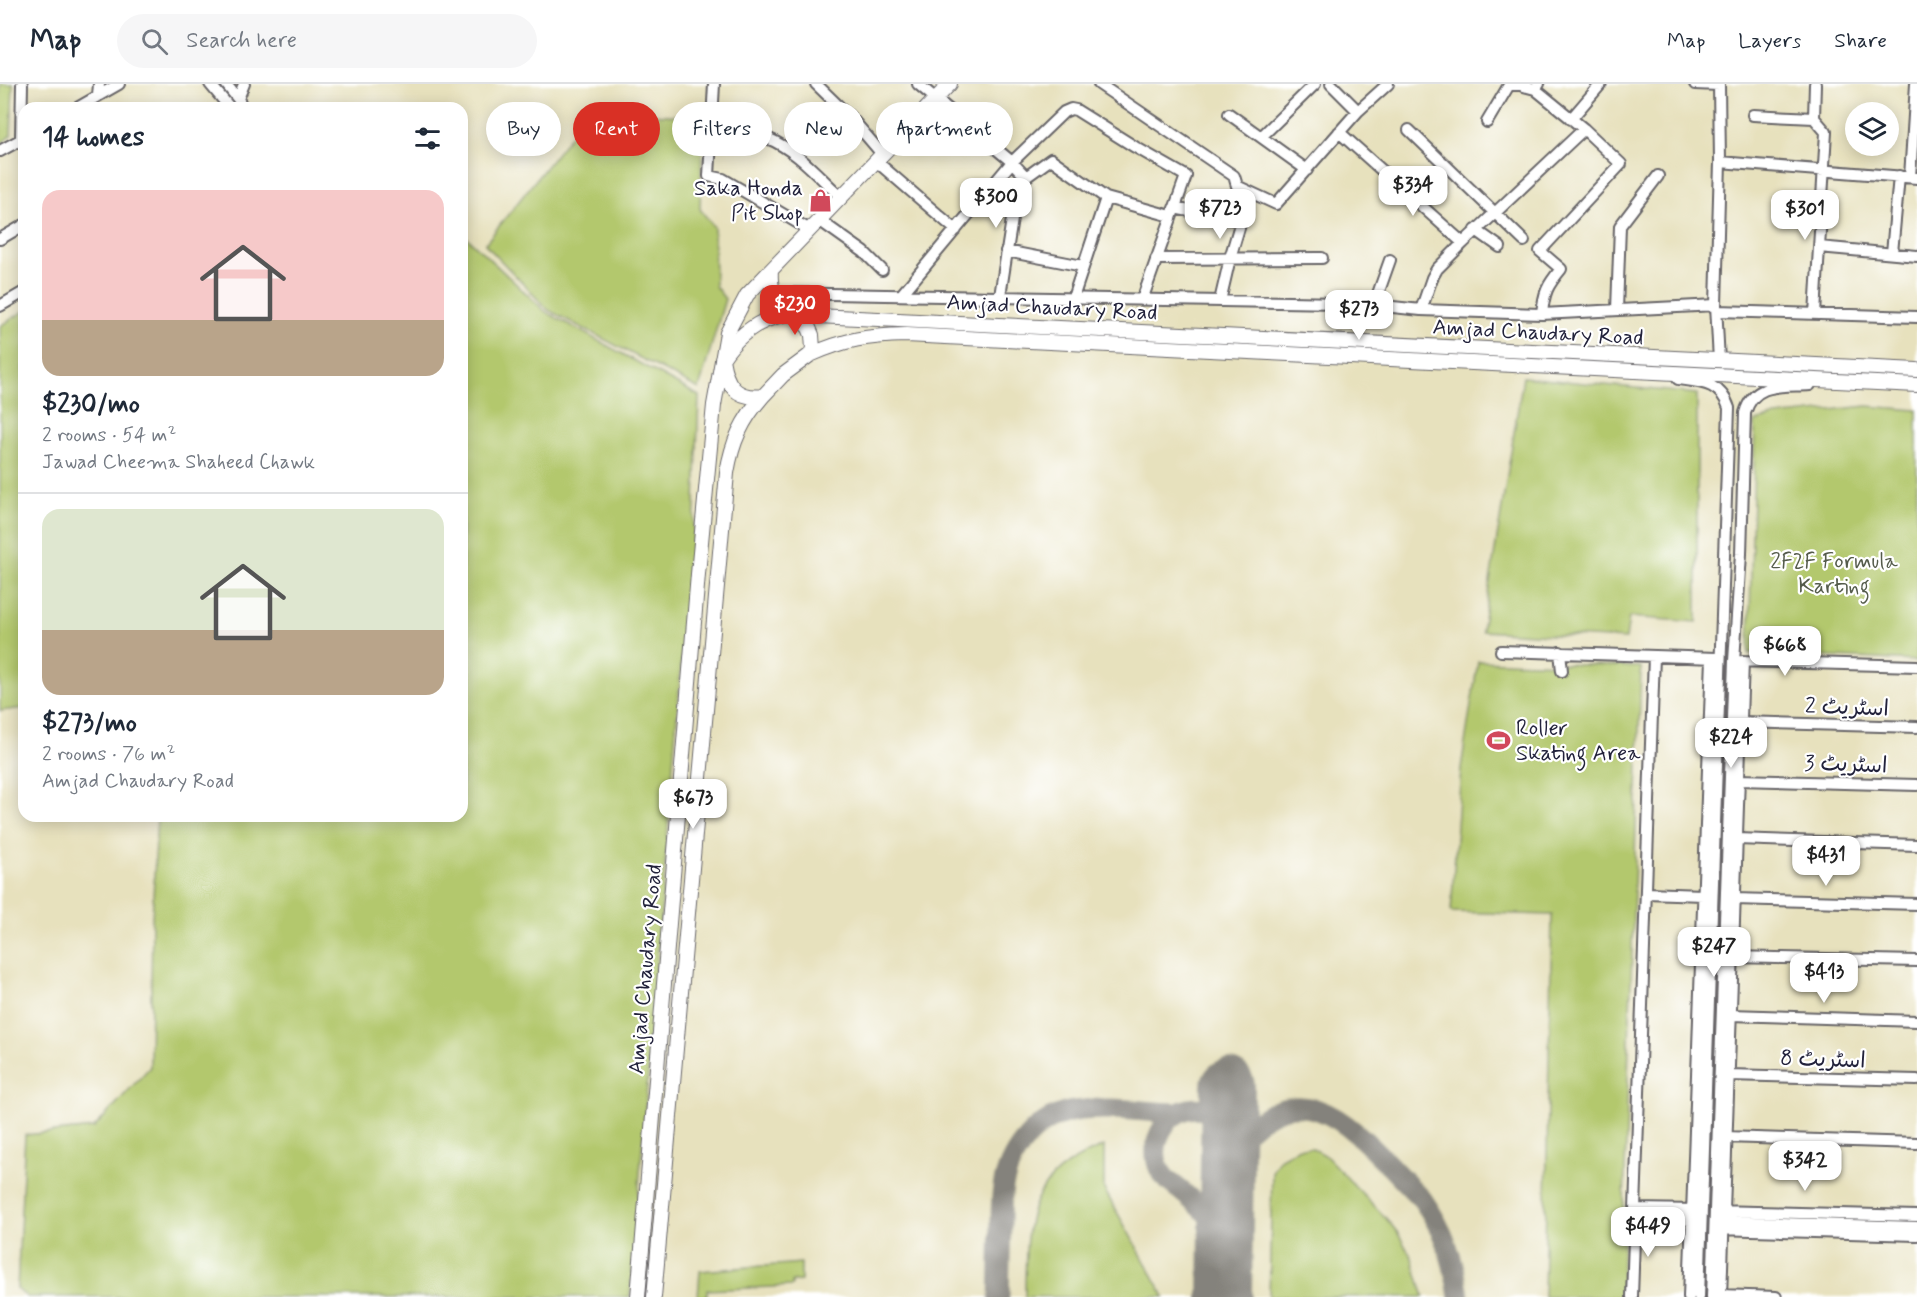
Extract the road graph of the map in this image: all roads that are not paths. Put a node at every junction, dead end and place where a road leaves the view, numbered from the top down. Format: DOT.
graph roads {
  1 [pos="22,84"];
  2 [pos="99,84"];
  3 [pos="119,84"];
  4 [pos="210,84"];
  5 [pos="226,84"];
  6 [pos="244,84"];
  7 [pos="714,84"];
  8 [pos="816,84"];
  9 [pos="918,84"];
  10 [pos="950,84"];
  11 [pos="1099,84"];
  12 [pos="1315,84"];
  13 [pos="1331,84"];
  14 [pos="1388,84"];
  15 [pos="1601,84"];
  16 [pos="1695,84"];
  17 [pos="1719,84"];
  18 [pos="1815,84"];
  19 [pos="1916,84"];
  20 [pos="1537,86"];
  21 [pos="98,96"];
  22 [pos="936,98"];
  23 [pos="22,102"];
  24 [pos="88,102"];
  25 [pos="223,102"];
  26 [pos="240,102"];
  27 [pos="241,102"];
  28 [pos="713,102"];
  29 [pos="1359,111"];
  30 [pos="1229,114"];
  31 [pos="1753,115"];
  32 [pos="1814,118"];
  33 [pos="1572,119"];
  34 [pos="1487,122"];
  35 [pos="1584,129"];
  36 [pos="1408,130"];
  37 [pos="1340,132"];
  38 [pos="1261,137"];
  39 [pos="772,140"];
  40 [pos="18,141"];
  41 [pos="0,151"];
  42 [pos="710,156"];
  43 [pos="879,157"];
  44 [pos="1012,162"];
  45 [pos="1720,162"];
  46 [pos="1306,170"];
  47 [pos="1824,171"];
  48 [pos="1658,176"];
  49 [pos="1026,177"];
  50 [pos="1908,177"];
  51 [pos="841,197"];
  52 [pos="1106,198"];
  53 [pos="1173,212"];
  54 [pos="1495,213"];
  55 [pos="815,225"];
  56 [pos="18,228"];
  57 [pos="956,230"];
  58 [pos="1476,230"];
  59 [pos="0,239"];
  60 [pos="1524,241"];
  61 [pos="1462,243"];
  62 [pos="1500,247"];
  63 [pos="1819,247"];
  64 [pos="1006,251"];
  65 [pos="1892,253"];
  66 [pos="1917,256"];
  67 [pos="1230,258"];
  68 [pos="1322,258"];
  69 [pos="1156,259"];
  70 [pos="1390,260"];
  71 [pos="1083,266"];
  72 [pos="882,270"];
  73 [pos="771,271"];
  74 [pos="774,293"];
  75 [pos="902,294"];
  76 [pos="18,296"];
  77 [pos="1000,296"];
  78 [pos="1073,298"];
  79 [pos="1142,300"];
  80 [pos="1220,301"];
  81 [pos="1374,305"];
  82 [pos="0,306"];
  83 [pos="1717,308"];
  84 [pos="1421,310"];
  85 [pos="1617,310"];
  86 [pos="1542,314"];
  87 [pos="1815,314"];
  88 [pos="797,315"];
  89 [pos="1917,317"];
  90 [pos="810,355"];
  91 [pos="722,359"];
  92 [pos="1719,361"];
  93 [pos="1595,368"];
  94 [pos="1917,370"];
  95 [pos="1873,382"];
  96 [pos="1917,384"];
  97 [pos="763,396"];
  98 [pos="1501,651"];
  99 [pos="1560,652"];
  100 [pos="1654,656"];
  101 [pos="1716,658"];
  102 [pos="1738,661"];
  103 [pos="1917,666"];
  104 [pos="1562,671"];
  105 [pos="1739,722"];
  106 [pos="1917,727"];
  107 [pos="1738,780"];
  108 [pos="1917,785"];
  109 [pos="1737,839"];
  110 [pos="1917,845"];
  111 [pos="1646,894"];
  112 [pos="1703,895"];
  113 [pos="1735,898"];
  114 [pos="1917,904"];
  115 [pos="1733,957"];
  116 [pos="1917,961"];
  117 [pos="1730,1015"];
  118 [pos="1917,1022"];
  119 [pos="1728,1075"];
  120 [pos="1917,1080"];
  121 [pos="1725,1137"];
  122 [pos="1917,1143"];
  123 [pos="1917,1210"];
  124 [pos="1635,1213"];
  125 [pos="1708,1216"];
  126 [pos="1917,1216"];
  127 [pos="1917,1227"];
  128 [pos="1917,1235"];
  129 [pos="1718,1296"];
  130 [pos="639,1297"];
  131 [pos="654,1297"];
  132 [pos="1632,1297"];
  133 [pos="1689,1297"];
  134 [pos="1700,1297"];
  135 [pos="1776,1297"];
  1 -- 23 [label="street"];
  2 -- 21 [label="street"];
  3 -- 21 [label="street"];
  4 -- 25 [label="street"];
  5 -- 26 [label="street"];
  6 -- 27 [label="street"];
  7 -- 28 [label="street"];
  8 -- 43 [label="street"];
  9 -- 22 [label="street"];
  10 -- 22 [label="main road, Amjad Chaudary Road"];
  11 -- 46 [label="street"];
  12 -- 38 [label="street"];
  13 -- 29 [label="street"];
  14 -- 29 [label="street"];
  15 -- 33 [label="street"];
  16 -- 17 [label="street"];
  17 -- 45 [label="street"];
  18 -- 32 [label="street"];
  19 -- 50 [label="street"];
  20 -- 33 [label="street"];
  20 -- 34 [label="street"];
  21 -- 24 [label="street"];
  22 -- 43 [label="main road, Amjad Chaudary Road"];
  22 -- 44 [label="street"];
  29 -- 37 [label="street"];
  30 -- 38 [label="street"];
  31 -- 32 [label="street"];
  32 -- 47 [label="street"];
  33 -- 35 [label="street"];
  35 -- 54 [label="street"];
  35 -- 86 [label="street"];
  36 -- 54 [label="street"];
  37 -- 46 [label="street"];
  37 -- 61 [label="street"];
  38 -- 46 [label="street"];
  39 -- 51 [label="street"];
  40 -- 41 [label="street"];
  42 -- 55 [label="street"];
  43 -- 51 [label="main road, Amjad Chaudary Road"];
  43 -- 57 [label="street"];
  44 -- 49 [label="street"];
  44 -- 53 [label="street"];
  44 -- 57 [label="street"];
  45 -- 47 [label="street"];
  45 -- 83 [label="street"];
  47 -- 50 [label="street"];
  47 -- 63 [label="street"];
  48 -- 85 [label="street"];
  49 -- 52 [label="street"];
  49 -- 64 [label="street"];
  50 -- 65 [label="street"];
  51 -- 55 [label="main road, Amjad Chaudary Road"];
  52 -- 53 [label="street"];
  52 -- 71 [label="street"];
  53 -- 67 [label="street"];
  53 -- 69 [label="street"];
  54 -- 58 [label="street"];
  54 -- 60 [label="street"];
  55 -- 72 [label="street"];
  55 -- 73 [label="main road, Amjad Chaudary Road"];
  56 -- 59 [label="street"];
  57 -- 75 [label="street"];
  58 -- 61 [label="street"];
  58 -- 62 [label="street"];
  61 -- 84 [label="street"];
  63 -- 65 [label="street"];
  63 -- 87 [label="street"];
  64 -- 71 [label="street"];
  64 -- 77 [label="street"];
  65 -- 66 [label="street"];
  67 -- 68 [label="street"];
  67 -- 69 [label="street"];
  67 -- 80 [label="street"];
  69 -- 79 [label="street"];
  70 -- 81 [label="street"];
  71 -- 78 [label="street"];
  73 -- 74 [label="main road"];
  73 -- 91 [label="main road, Amjad Chaudary Road"];
  74 -- 75 [label="street"];
  74 -- 88 [label="main road"];
  75 -- 77 [label="street"];
  76 -- 82 [label="street"];
  77 -- 78 [label="street"];
  78 -- 79 [label="street"];
  79 -- 80 [label="street"];
  80 -- 81 [label="street"];
  81 -- 84 [label="street"];
  83 -- 85 [label="street"];
  83 -- 87 [label="street"];
  83 -- 92 [label="street"];
  84 -- 86 [label="street"];
  85 -- 86 [label="street"];
  87 -- 89 [label="street"];
  88 -- 90 [label="main road"];
  88 -- 91 [label="main road"];
  88 -- 92 [label="main road, Amjad Chaudary Road"];
  90 -- 93 [label="main road, Amjad Chaudary Road"];
  90 -- 97 [label="main road"];
  91 -- 97 [label="main road"];
  91 -- 130 [label="main road, Amjad Chaudary Road"];
  92 -- 94 [label="main road, Amjad Chaudary Road"];
  93 -- 95 [label="main road, Amjad Chaudary Road"];
  93 -- 101 [label="street"];
  95 -- 96 [label="main road, Amjad Chaudary Road"];
  95 -- 102 [label="street"];
  97 -- 131 [label="main road, Amjad Chaudary Road"];
  98 -- 99 [label="street"];
  99 -- 100 [label="street"];
  99 -- 104 [label="street"];
  100 -- 101 [label="street"];
  100 -- 111 [label="street"];
  101 -- 102 [label="street"];
  101 -- 112 [label="street"];
  101 -- 125 [label="street"];
  102 -- 103 [label="street"];
  102 -- 105 [label="street"];
  102 -- 125 [label="street"];
  105 -- 106 [label="street, اسٹریٹ 2"];
  105 -- 107 [label="street"];
  107 -- 108 [label="street, اسٹریٹ 3"];
  107 -- 109 [label="street"];
  109 -- 110 [label="street"];
  109 -- 113 [label="street"];
  111 -- 112 [label="street"];
  111 -- 124 [label="street"];
  112 -- 125 [label="street"];
  113 -- 114 [label="street"];
  113 -- 115 [label="street"];
  115 -- 116 [label="street"];
  115 -- 117 [label="street"];
  117 -- 118 [label="street"];
  117 -- 119 [label="street"];
  119 -- 120 [label="street, اسٹریٹ 8"];
  119 -- 121 [label="street"];
  121 -- 122 [label="street"];
  121 -- 125 [label="street"];
  123 -- 125 [label="street"];
  124 -- 125 [label="street"];
  124 -- 132 [label="street"];
  125 -- 126 [label="street"];
  125 -- 127 [label="street"];
  125 -- 128 [label="street"];
  125 -- 129 [label="street"];
  125 -- 133 [label="street"];
  125 -- 134 [label="street"];
  129 -- 135 [label="street"];
}
